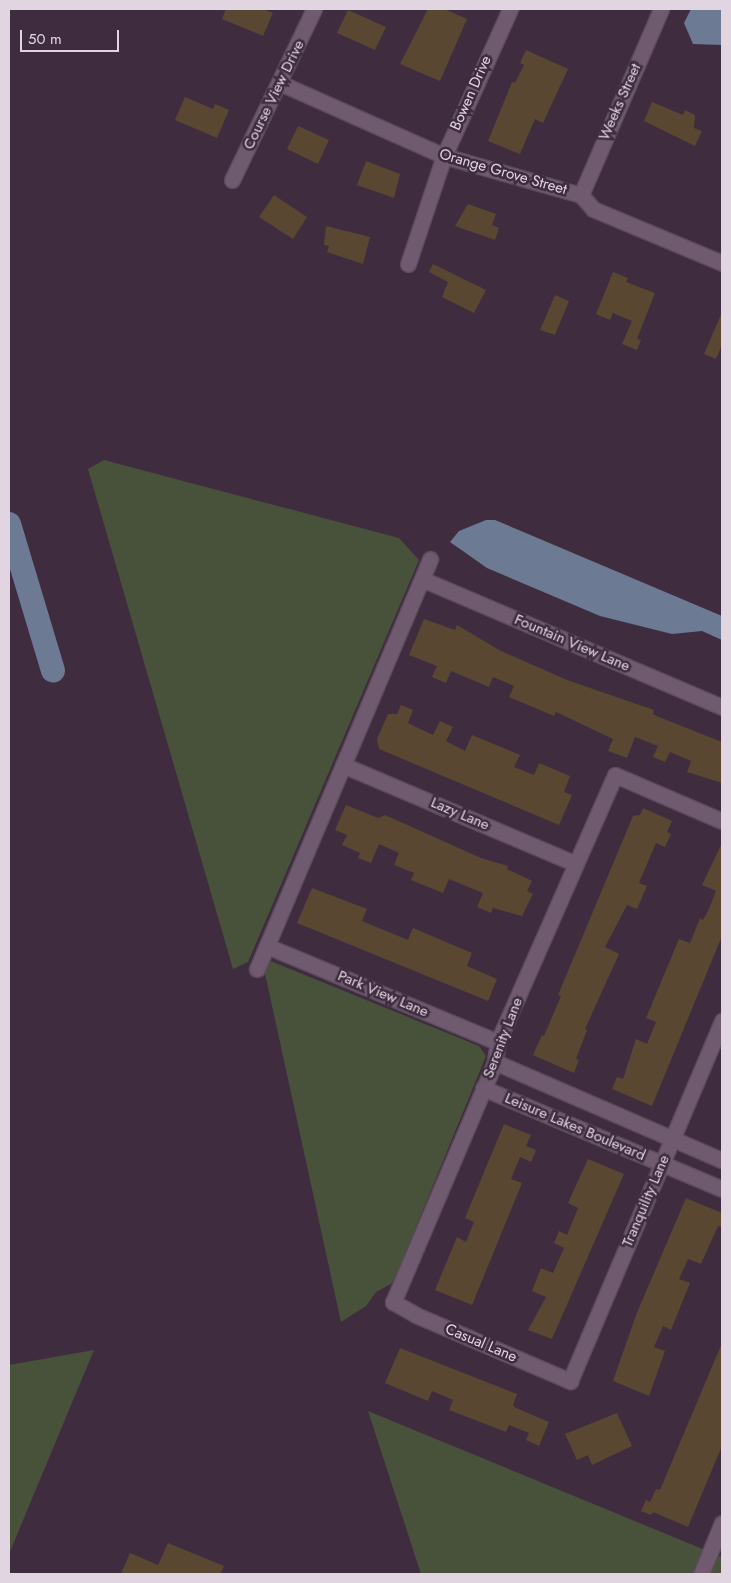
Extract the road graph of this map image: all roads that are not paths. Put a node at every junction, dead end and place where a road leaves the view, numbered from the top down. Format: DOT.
graph roads {
  1 [pos="314,9"];
  2 [pos="510,9"];
  3 [pos="660,9"];
  4 [pos="280,83"];
  5 [pos="444,156"];
  6 [pos="232,180"];
  7 [pos="581,195"];
  8 [pos="722,263"];
  9 [pos="408,264"];
  10 [pos="430,559"];
  11 [pos="422,579"];
  12 [pos="722,707"];
  13 [pos="344,765"];
  14 [pos="722,821"];
  15 [pos="576,864"];
  16 [pos="267,946"];
  17 [pos="257,969"];
  18 [pos="722,1021"];
  19 [pos="498,1042"];
  20 [pos="495,1062"];
  21 [pos="483,1088"];
  22 [pos="673,1139"];
  23 [pos="722,1160"];
  24 [pos="662,1163"];
  25 [pos="722,1189"];
  26 [pos="393,1302"];
  27 [pos="570,1381"];
  28 [pos="722,1523"];
  29 [pos="701,1574"];
  1 -- 4 [label="street, Course View Drive"];
  2 -- 5 [label="street, Bowen Drive"];
  3 -- 7 [label="street, Weeks Street"];
  4 -- 5 [label="street, Orange Grove Street"];
  4 -- 6 [label="street, Course View Drive"];
  5 -- 7 [label="street, Orange Grove Street"];
  5 -- 9 [label="street, Bowen Drive"];
  7 -- 8 [label="street, Orange Grove Street"];
  10 -- 11 [label="street"];
  11 -- 12 [label="street, Fountain View Lane"];
  11 -- 13 [label="street"];
  13 -- 15 [label="street, Lazy Lane"];
  13 -- 16 [label="street"];
  14 -- 15 [label="street, Serenity Lane"];
  15 -- 19 [label="street, Serenity Lane"];
  16 -- 17 [label="street"];
  16 -- 19 [label="street, Park View Lane"];
  18 -- 22 [label="street, Tranquility Lane"];
  19 -- 20 [label="street, Serenity Lane"];
  20 -- 21 [label="street, Serenity Lane"];
  20 -- 22 [label="street, Leisure Lakes Boulevard"];
  21 -- 24 [label="street, Leisure Lakes Boulevard"];
  21 -- 26 [label="street, Serenity Lane"];
  22 -- 23 [label="street, Leisure Lakes Boulevard"];
  22 -- 24 [label="street, Tranquility Lane"];
  24 -- 25 [label="street, Leisure Lakes Boulevard"];
  24 -- 27 [label="street, Tranquility Lane"];
  26 -- 27 [label="street, Casual Lane"];
  28 -- 29 [label="street"];
}
